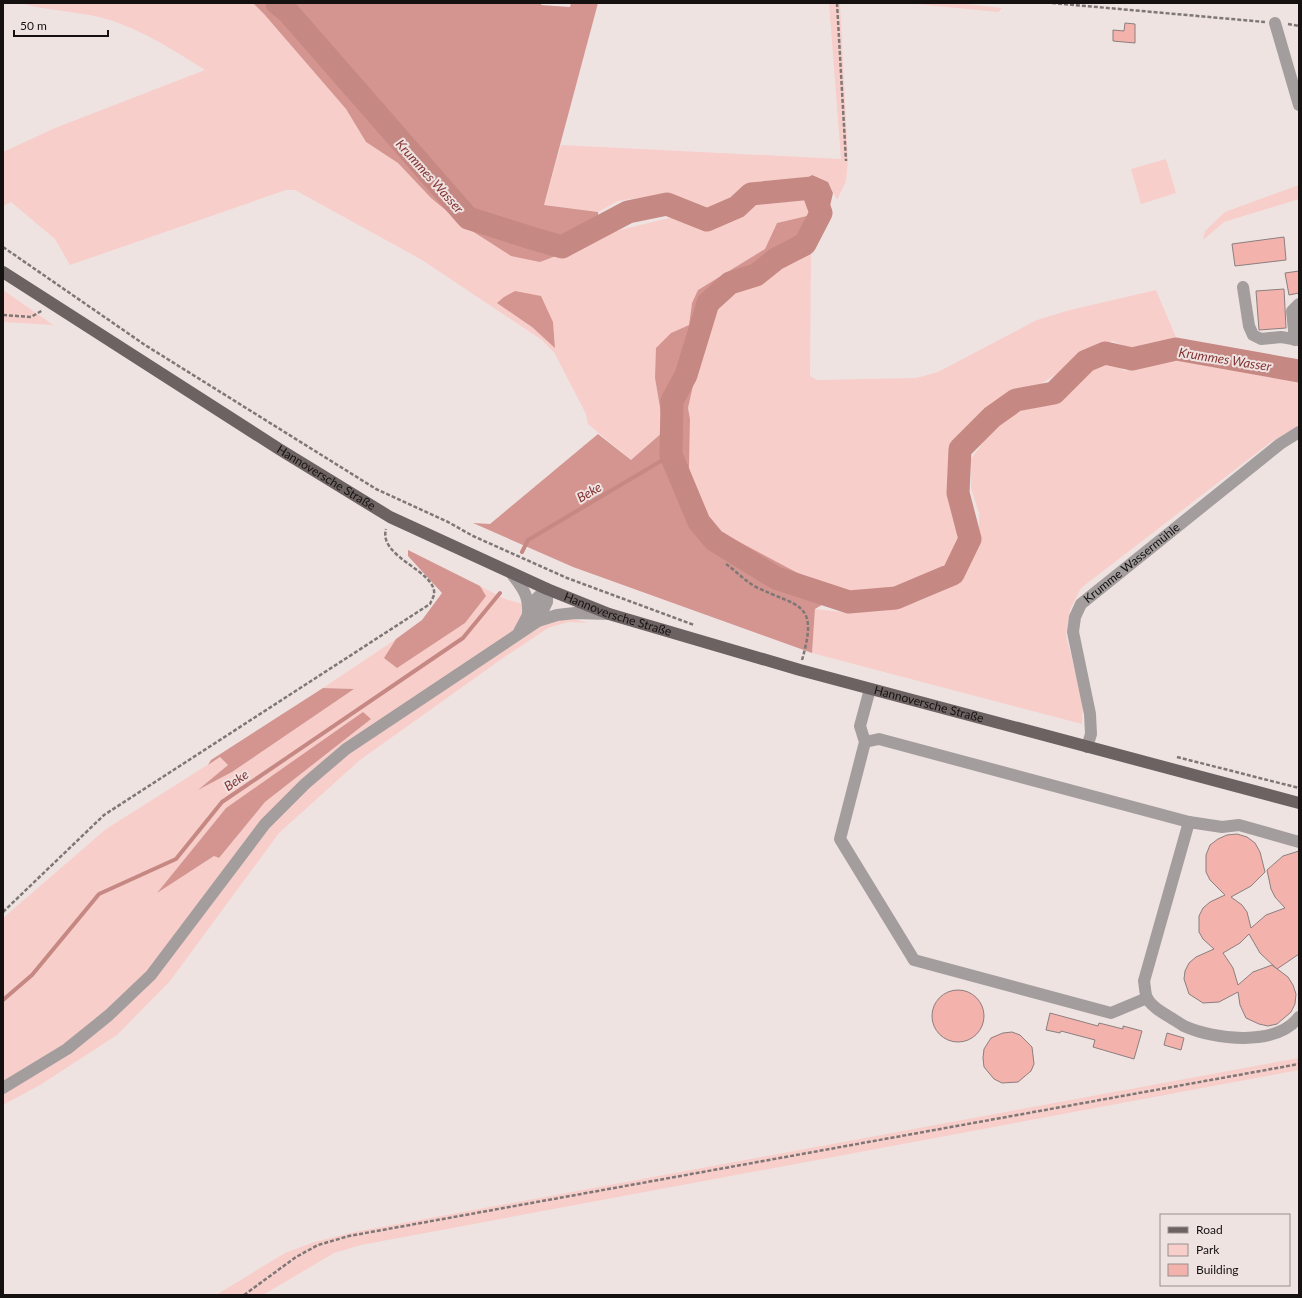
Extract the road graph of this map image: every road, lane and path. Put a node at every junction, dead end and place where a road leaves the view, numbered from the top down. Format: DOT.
graph roads {
  1 [pos="837,3"];
  2 [pos="1052,3"];
  3 [pos="1275,23"];
  4 [pos="1299,105"];
  5 [pos="846,161"];
  6 [pos="3,247"];
  7 [pos="3,272"];
  8 [pos="1243,286"];
  9 [pos="1299,304"];
  10 [pos="3,315"];
  11 [pos="31,317"];
  12 [pos="1297,340"];
  13 [pos="1299,432"];
  14 [pos="387,526"];
  15 [pos="726,564"];
  16 [pos="512,574"];
  17 [pos="546,589"];
  18 [pos="609,614"];
  19 [pos="533,618"];
  20 [pos="700,627"];
  21 [pos="795,657"];
  22 [pos="810,661"];
  23 [pos="801,665"];
  24 [pos="870,689"];
  25 [pos="865,742"];
  26 [pos="1087,747"];
  27 [pos="1176,756"];
  28 [pos="1299,788"];
  29 [pos="1299,803"];
  30 [pos="1189,822"];
  31 [pos="1299,842"];
  32 [pos="3,912"];
  33 [pos="1147,998"];
  34 [pos="1299,1017"];
  35 [pos="1299,1064"];
  36 [pos="3,1088"];
  37 [pos="244,1295"];
  1 -- 5 [label="path"];
  2 -- 3 [label="path"];
  3 -- 4 [label="street"];
  6 -- 20 [label="path"];
  7 -- 16 [label="main road, Hannoversche Straße"];
  8 -- 12 [label="street"];
  9 -- 12 [label="street"];
  10 -- 11 [label="path"];
  13 -- 26 [label="street, Krumme Wassermühle"];
  14 -- 32 [label="path"];
  15 -- 23 [label="path"];
  16 -- 17 [label="main road, Hannoversche Straße"];
  16 -- 19 [label="street"];
  17 -- 18 [label="main road, Hannoversche Straße"];
  17 -- 19 [label="street"];
  18 -- 19 [label="street"];
  18 -- 23 [label="main road, Hannoversche Straße"];
  19 -- 36 [label="street"];
  21 -- 23 [label="path"];
  22 -- 23 [label="path"];
  23 -- 24 [label="main road, Hannoversche Straße"];
  24 -- 25 [label="street"];
  24 -- 26 [label="main road, Hannoversche Straße"];
  25 -- 30 [label="street"];
  25 -- 33 [label="street"];
  26 -- 29 [label="main road, Hannoversche Straße"];
  27 -- 28 [label="path"];
  30 -- 31 [label="street"];
  30 -- 33 [label="street"];
  33 -- 34 [label="street"];
  35 -- 37 [label="path"];
}
